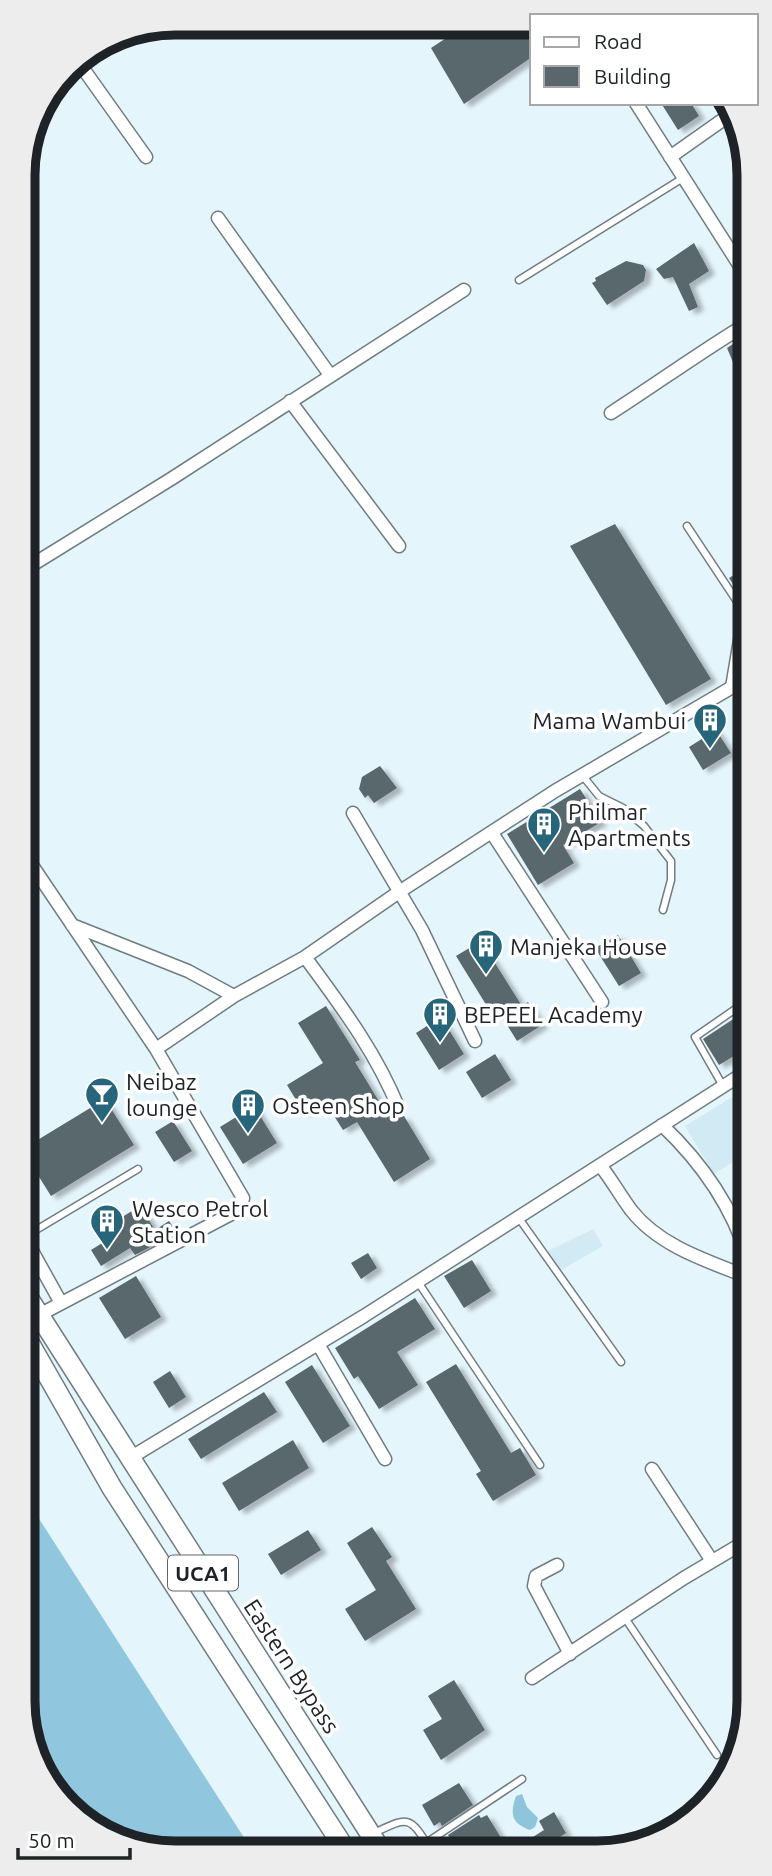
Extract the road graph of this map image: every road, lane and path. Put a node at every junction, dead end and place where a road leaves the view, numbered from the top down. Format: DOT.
graph roads {
  1 [pos="84,69"];
  2 [pos="637,105"];
  3 [pos="725,119"];
  4 [pos="146,157"];
  5 [pos="670,157"];
  6 [pos="683,178"];
  7 [pos="218,218"];
  8 [pos="737,262"];
  9 [pos="519,280"];
  10 [pos="464,290"];
  11 [pos="737,330"];
  12 [pos="330,375"];
  13 [pos="290,401"];
  14 [pos="611,413"];
  15 [pos="687,526"];
  16 [pos="399,546"];
  17 [pos="35,563"];
  18 [pos="737,601"];
  19 [pos="737,646"];
  20 [pos="737,684"];
  21 [pos="728,689"];
  22 [pos="582,775"];
  23 [pos="353,813"];
  24 [pos="492,833"];
  25 [pos="35,870"];
  26 [pos="399,892"];
  27 [pos="663,911"];
  28 [pos="72,925"];
  29 [pos="305,957"];
  30 [pos="234,996"];
  31 [pos="602,1002"];
  32 [pos="737,1008"];
  33 [pos="475,1041"];
  34 [pos="156,1049"];
  35 [pos="737,1077"];
  36 [pos="723,1086"];
  37 [pos="399,1109"];
  38 [pos="662,1125"];
  39 [pos="600,1165"];
  40 [pos="138,1169"];
  41 [pos="518,1217"];
  42 [pos="737,1230"];
  43 [pos="35,1232"];
  44 [pos="35,1255"];
  45 [pos="737,1272"];
  46 [pos="418,1282"];
  47 [pos="61,1303"];
  48 [pos="35,1310"];
  49 [pos="38,1315"];
  50 [pos="318,1344"];
  51 [pos="35,1353"];
  52 [pos="621,1362"];
  53 [pos="130,1458"];
  54 [pos="386,1460"];
  55 [pos="540,1465"];
  56 [pos="652,1469"];
  57 [pos="737,1546"];
  58 [pos="712,1561"];
  59 [pos="557,1565"];
  60 [pos="625,1618"];
  61 [pos="570,1654"];
  62 [pos="532,1678"];
  63 [pos="717,1755"];
  64 [pos="522,1779"];
  65 [pos="340,1841"];
  66 [pos="374,1841"];
  67 [pos="376,1841"];
  68 [pos="425,1841"];
  69 [pos="435,1841"];
  1 -- 4 [label="street"];
  2 -- 5 [label="street"];
  3 -- 5 [label="street"];
  5 -- 6 [label="street"];
  6 -- 8 [label="street"];
  6 -- 9 [label="lane"];
  7 -- 12 [label="street"];
  10 -- 12 [label="street"];
  11 -- 14 [label="street"];
  12 -- 13 [label="street"];
  13 -- 16 [label="street"];
  13 -- 17 [label="street"];
  15 -- 18 [label="lane"];
  19 -- 21 [label="lane"];
  20 -- 21 [label="street"];
  21 -- 22 [label="street"];
  22 -- 24 [label="street"];
  22 -- 27 [label="lane"];
  23 -- 26 [label="street"];
  24 -- 26 [label="street"];
  24 -- 31 [label="street"];
  25 -- 28 [label="street"];
  26 -- 29 [label="street"];
  26 -- 33 [label="street"];
  28 -- 30 [label="street"];
  28 -- 34 [label="street"];
  29 -- 30 [label="street"];
  29 -- 37 [label="street"];
  30 -- 34 [label="street"];
  32 -- 36 [label="lane"];
  34 -- 47 [label="street"];
  35 -- 36 [label="street"];
  36 -- 38 [label="street"];
  38 -- 39 [label="street"];
  38 -- 42 [label="street"];
  39 -- 41 [label="street"];
  39 -- 45 [label="street"];
  40 -- 43 [label="lane"];
  41 -- 46 [label="street"];
  41 -- 52 [label="lane"];
  44 -- 47 [label="street"];
  46 -- 50 [label="street"];
  46 -- 55 [label="lane"];
  47 -- 49 [label="street"];
  48 -- 49 [label="main road, Eastern Bypass / UCA1"];
  49 -- 53 [label="main road, Eastern Bypass / UCA1"];
  50 -- 53 [label="street"];
  50 -- 54 [label="street"];
  51 -- 65 [label="main road, UCA1"];
  53 -- 66 [label="main road, Eastern Bypass / UCA1"];
  56 -- 58 [label="street"];
  57 -- 58 [label="street"];
  58 -- 60 [label="street"];
  59 -- 61 [label="street"];
  60 -- 61 [label="street"];
  60 -- 63 [label="lane"];
  61 -- 62 [label="street"];
  64 -- 69 [label="lane"];
  67 -- 68 [label="lane"];
}
